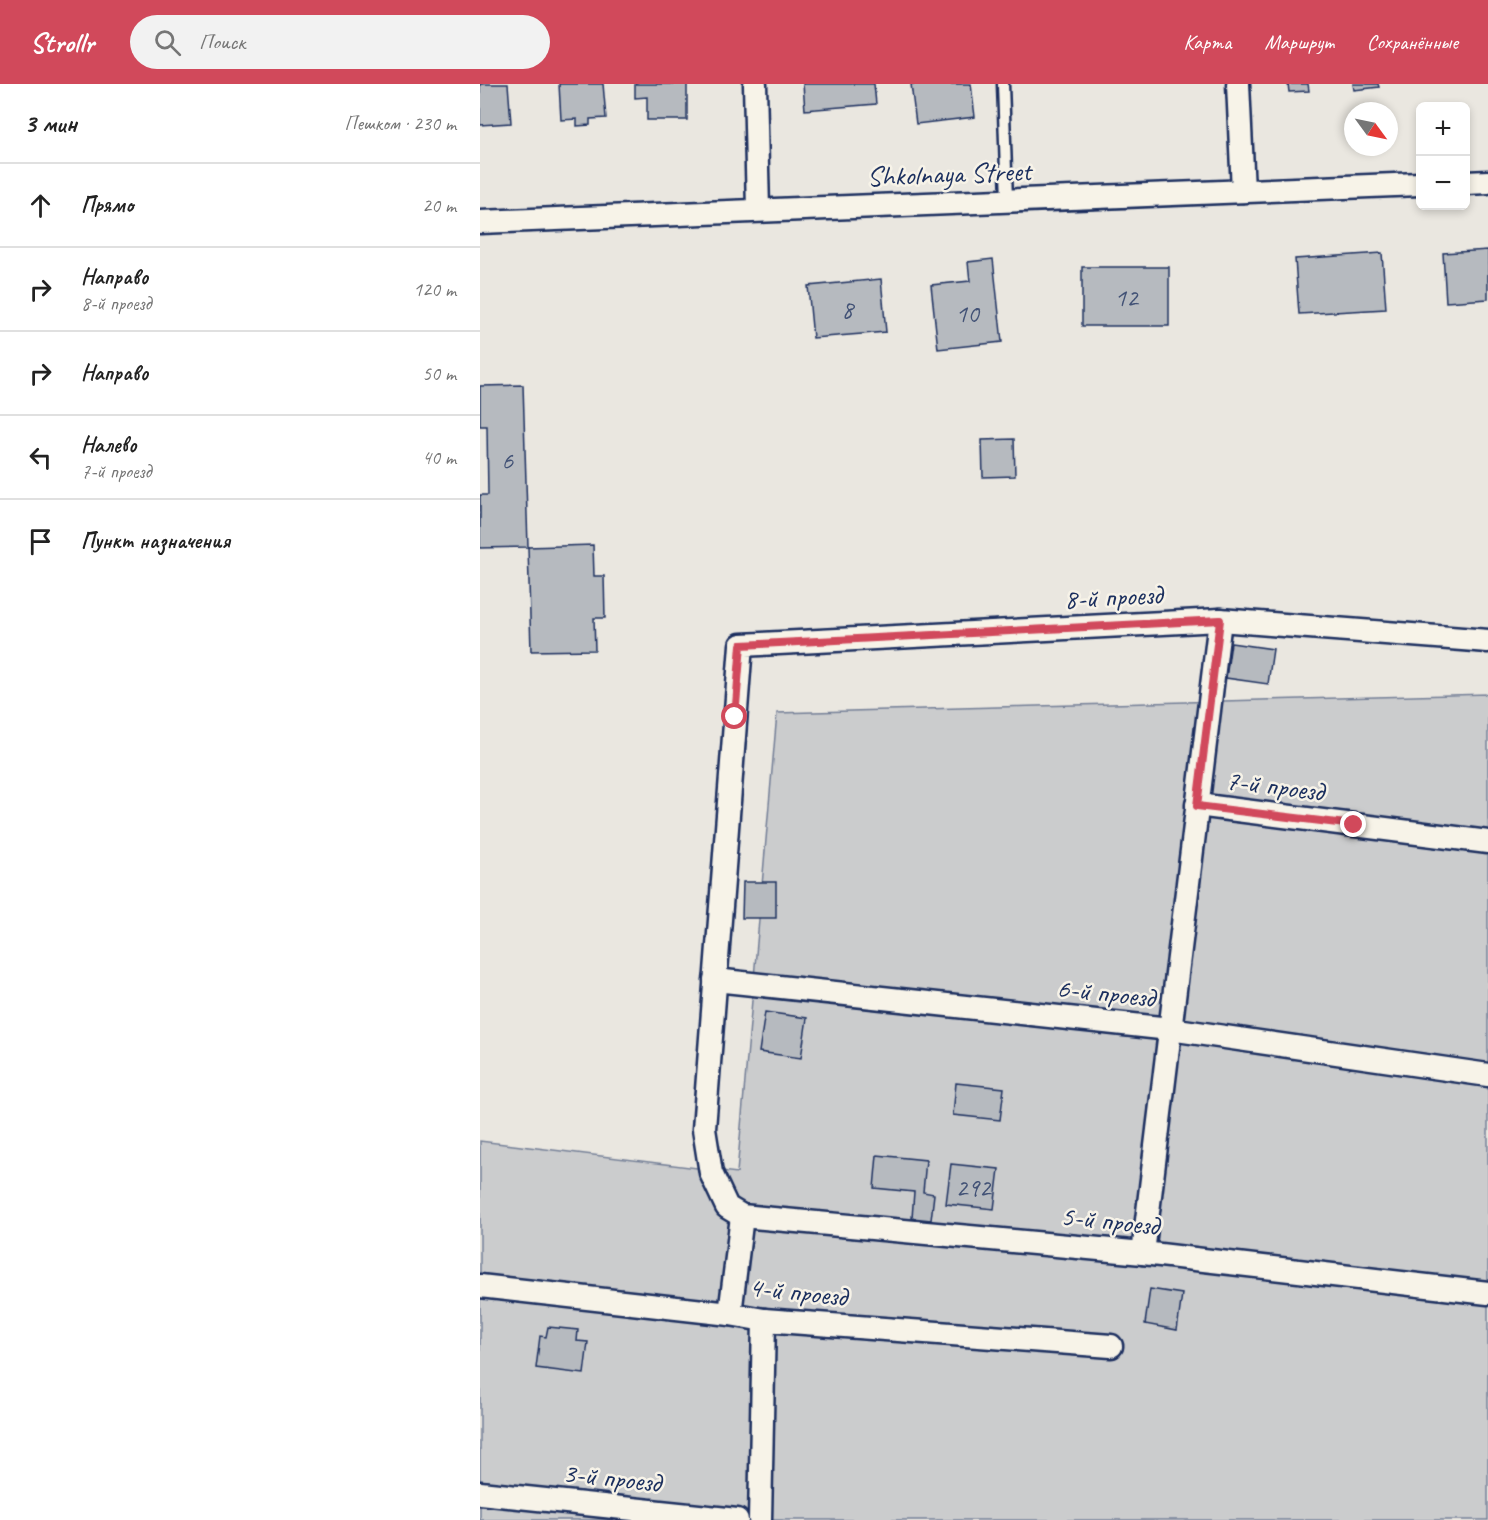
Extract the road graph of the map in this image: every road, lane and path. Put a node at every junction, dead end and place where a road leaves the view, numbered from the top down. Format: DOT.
graph roads {
  1 [pos="754,84"];
  2 [pos="1003,84"];
  3 [pos="1238,84"];
  4 [pos="1488,182"];
  5 [pos="1470,183"];
  6 [pos="1416,184"];
  7 [pos="1243,191"];
  8 [pos="1007,200"];
  9 [pos="758,210"];
  10 [pos="480,222"];
  11 [pos="1220,620"];
  12 [pos="1488,641"];
  13 [pos="1197,806"];
  14 [pos="1488,842"];
  15 [pos="715,980"];
  16 [pos="1170,1029"];
  17 [pos="1488,1075"];
  18 [pos="735,1211"];
  19 [pos="1143,1253"];
  20 [pos="480,1286"];
  21 [pos="1488,1293"];
  22 [pos="730,1314"];
  23 [pos="764,1320"];
  24 [pos="1111,1346"];
  25 [pos="480,1493"];
  26 [pos="737,1520"];
  27 [pos="760,1520"];
  1 -- 9 [label="street"];
  2 -- 8 [label="lane"];
  3 -- 7 [label="street"];
  4 -- 5 [label="street"];
  6 -- 7 [label="street, Shkolnaya Street"];
  7 -- 8 [label="street, Shkolnaya Street"];
  8 -- 9 [label="street, Shkolnaya Street"];
  9 -- 10 [label="street, Shkolnaya Street"];
  11 -- 12 [label="street, 8-й проезд"];
  11 -- 13 [label="street"];
  11 -- 15 [label="street, 8-й проезд"];
  13 -- 14 [label="street, 7-й проезд"];
  13 -- 16 [label="street"];
  15 -- 16 [label="street, 6-й проезд"];
  15 -- 18 [label="street"];
  16 -- 17 [label="street, 6-й проезд"];
  16 -- 19 [label="street"];
  18 -- 19 [label="street, 5-й проезд"];
  18 -- 22 [label="street"];
  19 -- 21 [label="street, 5-й проезд"];
  20 -- 22 [label="street, 4-й проезд"];
  22 -- 23 [label="street, 4-й проезд"];
  23 -- 24 [label="street, 4-й проезд"];
  23 -- 27 [label="street"];
  25 -- 26 [label="street, 3-й проезд"];
}
